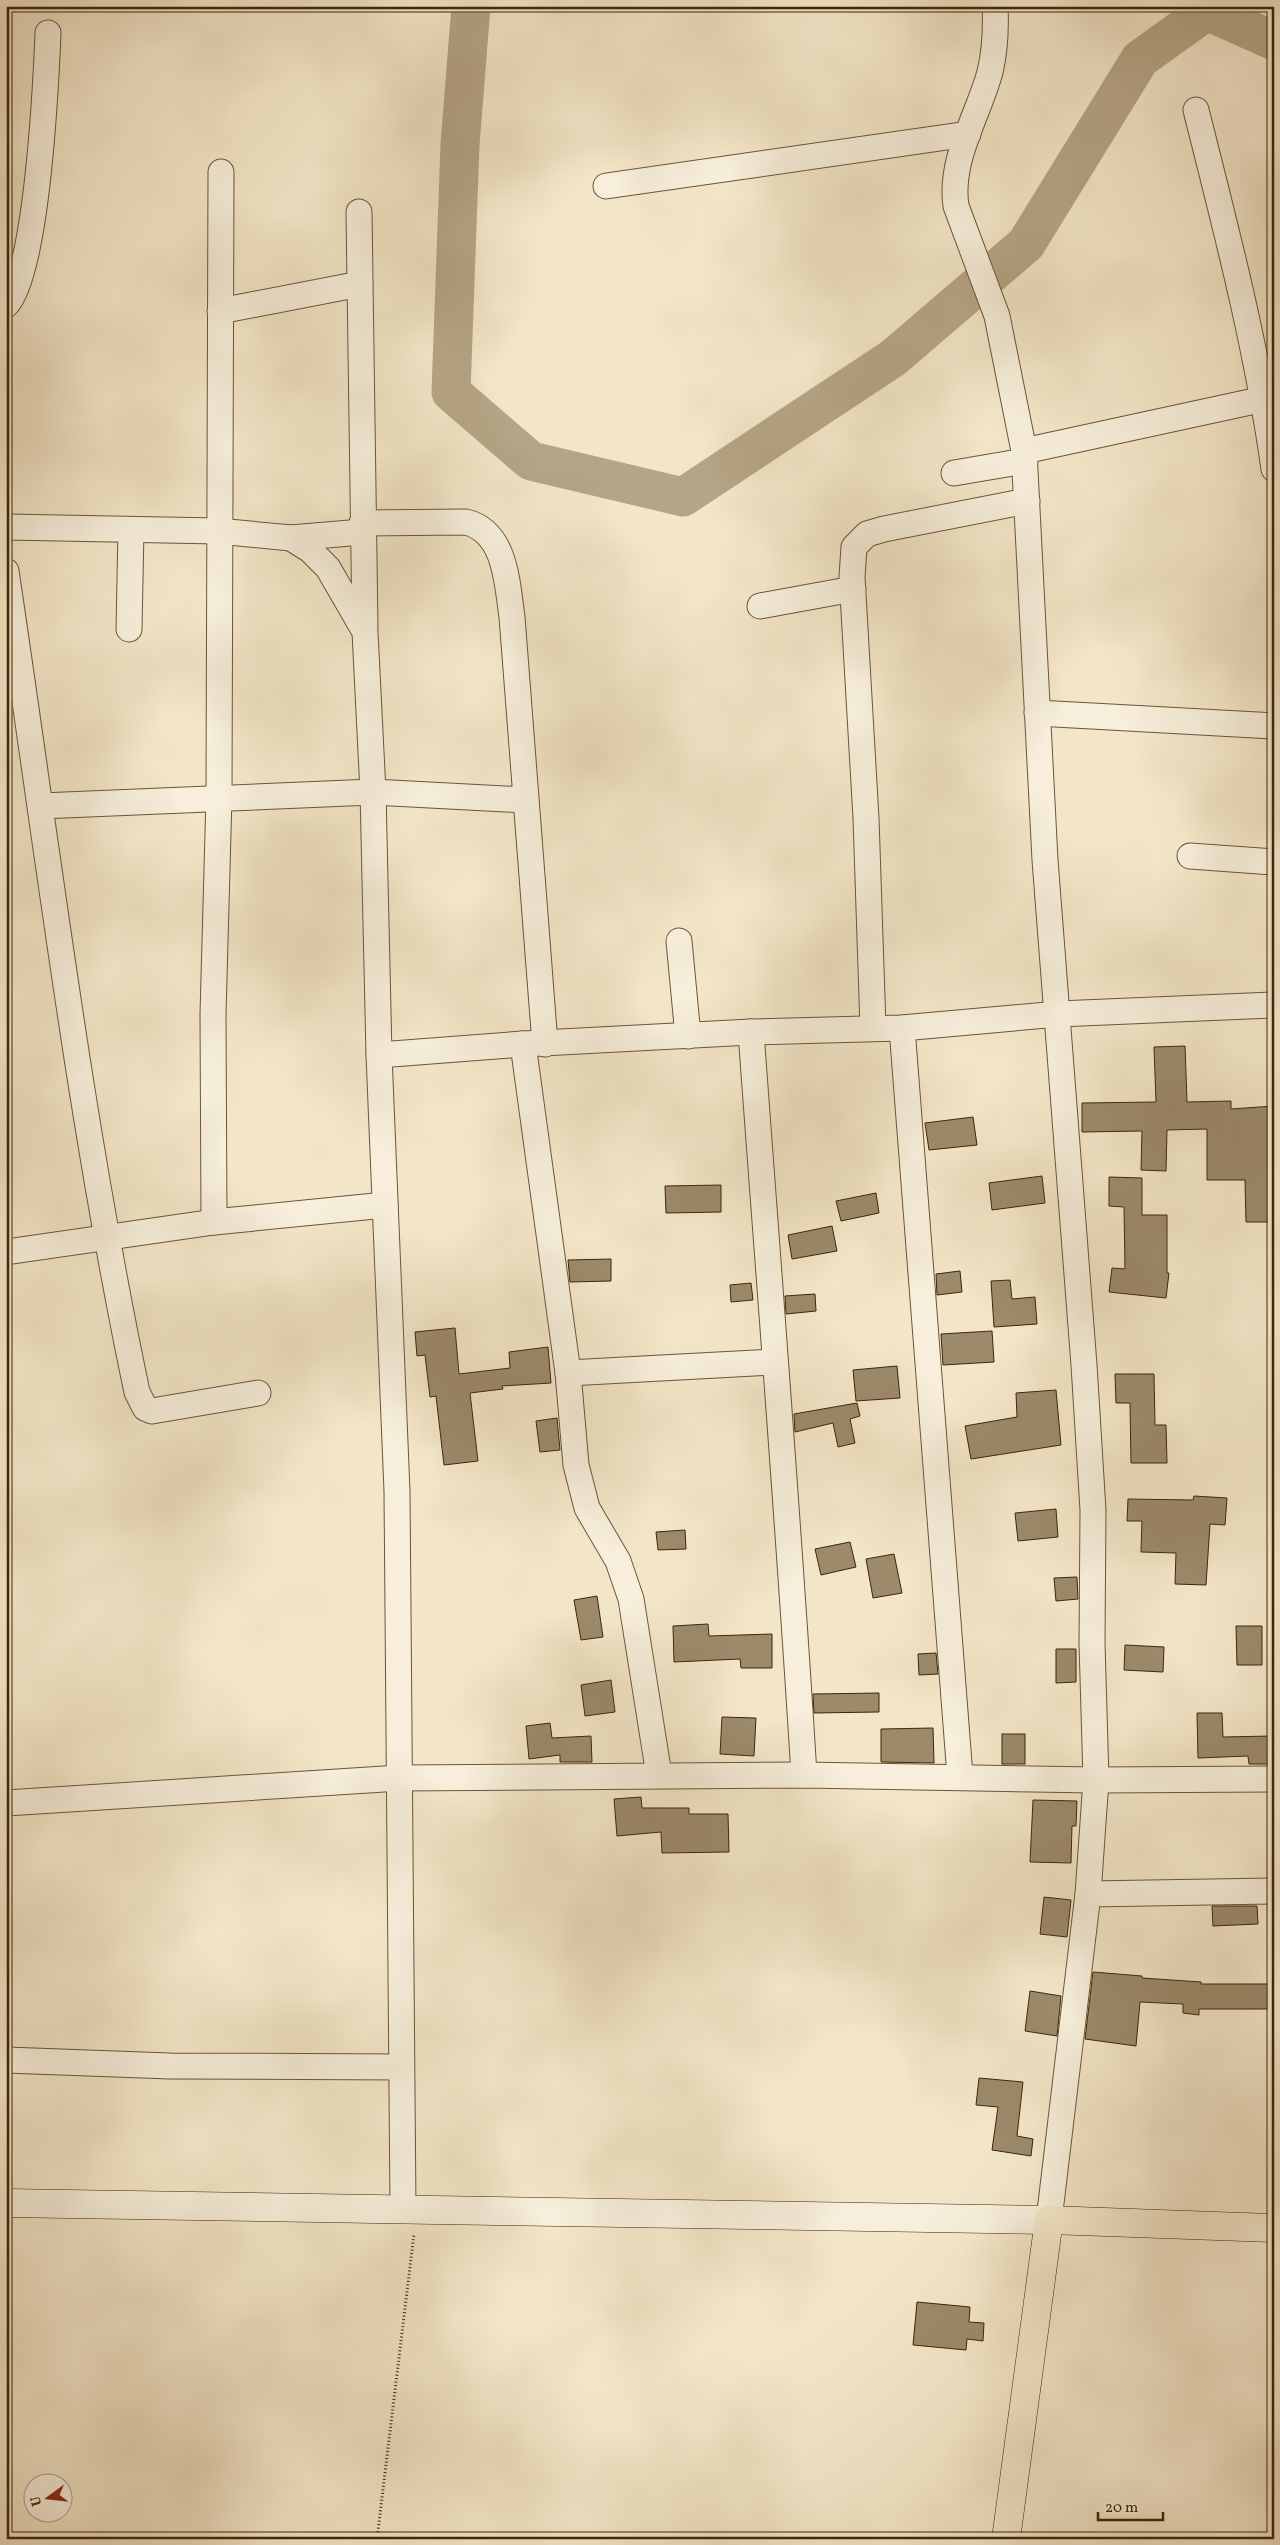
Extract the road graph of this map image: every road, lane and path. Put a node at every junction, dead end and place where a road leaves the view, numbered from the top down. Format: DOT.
graph roads {
  1 [pos="995,6"];
  2 [pos="48,33"];
  3 [pos="1196,110"];
  4 [pos="968,134"];
  5 [pos="221,172"];
  6 [pos="606,186"];
  7 [pos="359,212"];
  8 [pos="360,284"];
  9 [pos="6,305"];
  10 [pos="220,311"];
  11 [pos="1264,399"];
  12 [pos="1025,456"];
  13 [pos="1274,469"];
  14 [pos="954,473"];
  15 [pos="1027,501"];
  16 [pos="6,527"];
  17 [pos="362,528"];
  18 [pos="131,530"];
  19 [pos="218,531"];
  20 [pos="291,538"];
  21 [pos="6,571"];
  22 [pos="853,590"];
  23 [pos="760,606"];
  24 [pos="128,629"];
  25 [pos="365,632"];
  26 [pos="1036,713"];
  27 [pos="1274,726"];
  28 [pos="373,792"];
  29 [pos="219,796"];
  30 [pos="525,800"];
  31 [pos="41,806"];
  32 [pos="1190,856"];
  33 [pos="1274,862"];
  34 [pos="679,941"];
  35 [pos="1274,1005"];
  36 [pos="1058,1014"];
  37 [pos="874,1028"];
  38 [pos="902,1028"];
  39 [pos="751,1032"];
  40 [pos="688,1036"];
  41 [pos="534,1044"];
  42 [pos="379,1055"];
  43 [pos="385,1205"];
  44 [pos="214,1222"];
  45 [pos="107,1237"];
  46 [pos="6,1252"];
  47 [pos="774,1362"];
  48 [pos="568,1372"];
  49 [pos="258,1393"];
  50 [pos="658,1775"];
  51 [pos="804,1775"];
  52 [pos="960,1776"];
  53 [pos="400,1778"];
  54 [pos="1274,1779"];
  55 [pos="1096,1780"];
  56 [pos="6,1804"];
  57 [pos="1274,1891"];
  58 [pos="1088,1894"];
  59 [pos="6,2060"];
  60 [pos="401,2067"];
  61 [pos="6,2204"];
  62 [pos="410,2210"];
  63 [pos="1049,2220"];
  64 [pos="1274,2228"];
  65 [pos="377,2539"];
  66 [pos="1006,2539"];
  1 -- 4 [label="street"];
  2 -- 9 [label="street"];
  3 -- 11 [label="street"];
  4 -- 6 [label="street"];
  4 -- 12 [label="street"];
  5 -- 10 [label="street"];
  7 -- 8 [label="street"];
  8 -- 10 [label="street"];
  8 -- 17 [label="street"];
  10 -- 19 [label="street"];
  11 -- 12 [label="street"];
  11 -- 13 [label="street"];
  12 -- 14 [label="street"];
  12 -- 15 [label="street"];
  15 -- 22 [label="street"];
  15 -- 26 [label="street"];
  16 -- 18 [label="street"];
  17 -- 20 [label="street"];
  17 -- 25 [label="street"];
  17 -- 30 [label="street"];
  18 -- 19 [label="street"];
  18 -- 24 [label="street"];
  19 -- 20 [label="street"];
  19 -- 29 [label="street"];
  20 -- 25 [label="street"];
  21 -- 31 [label="street"];
  22 -- 23 [label="street"];
  22 -- 37 [label="street"];
  25 -- 28 [label="street"];
  26 -- 27 [label="street"];
  26 -- 36 [label="street"];
  28 -- 29 [label="street"];
  28 -- 30 [label="street"];
  28 -- 42 [label="street"];
  29 -- 31 [label="street"];
  29 -- 44 [label="street"];
  30 -- 41 [label="street"];
  31 -- 45 [label="street"];
  32 -- 33 [label="street"];
  34 -- 40 [label="street"];
  35 -- 36 [label="street"];
  36 -- 38 [label="street"];
  36 -- 55 [label="street"];
  37 -- 38 [label="street"];
  37 -- 39 [label="street"];
  38 -- 52 [label="street"];
  39 -- 40 [label="street"];
  39 -- 47 [label="street"];
  40 -- 41 [label="street"];
  41 -- 42 [label="street"];
  41 -- 48 [label="street"];
  42 -- 43 [label="street"];
  43 -- 44 [label="street"];
  43 -- 53 [label="street"];
  44 -- 45 [label="street"];
  45 -- 46 [label="street"];
  45 -- 49 [label="street"];
  47 -- 48 [label="street"];
  47 -- 51 [label="street"];
  48 -- 50 [label="street"];
  50 -- 51 [label="street"];
  50 -- 53 [label="street"];
  51 -- 52 [label="street"];
  52 -- 55 [label="street"];
  53 -- 56 [label="street"];
  53 -- 60 [label="street"];
  54 -- 55 [label="street"];
  55 -- 58 [label="street"];
  57 -- 58 [label="street"];
  58 -- 63 [label="street"];
  59 -- 60 [label="street"];
  60 -- 62 [label="street"];
  61 -- 62 [label="main road"];
  62 -- 63 [label="main road"];
  62 -- 65 [label="path"];
  63 -- 64 [label="main road"];
  63 -- 66 [label="main road"];
}
